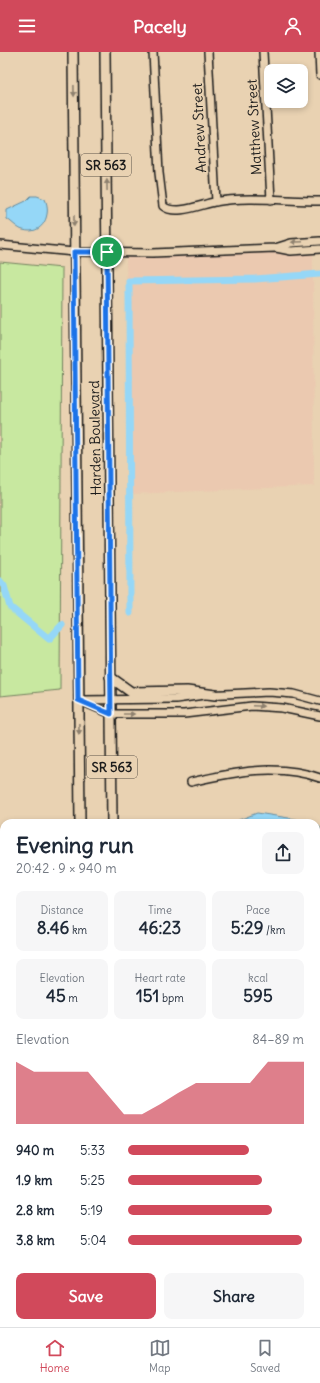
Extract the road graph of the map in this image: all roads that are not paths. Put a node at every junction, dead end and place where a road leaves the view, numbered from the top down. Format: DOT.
graph roads {
  1 [pos="73,52"];
  2 [pos="105,52"];
  3 [pos="153,52"];
  4 [pos="208,52"];
  5 [pos="263,52"];
  6 [pos="318,52"];
  7 [pos="320,75"];
  8 [pos="271,200"];
  9 [pos="320,201"];
  10 [pos="216,202"];
  11 [pos="320,241"];
  12 [pos="0,245"];
  13 [pos="276,248"];
  14 [pos="320,249"];
  15 [pos="74,252"];
  16 [pos="107,252"];
  17 [pos="110,678"];
  18 [pos="215,694"];
  19 [pos="78,700"];
  20 [pos="110,700"];
  21 [pos="320,701"];
  22 [pos="111,714"];
  23 [pos="320,716"];
  24 [pos="320,778"];
  25 [pos="191,782"];
  26 [pos="80,819"];
  27 [pos="112,819"];
  1 -- 15 [label="main road, Harden Boulevard / SR 563, one-way"];
  16 -- 2 [label="main road, Harden Boulevard / SR 563, one-way"];
  3 -- 10 [label="street"];
  4 -- 10 [label="street, Andrew Street"];
  5 -- 8 [label="street, Matthew Street"];
  6 -- 7 [label="street"];
  8 -- 9 [label="street"];
  8 -- 10 [label="street"];
  11 -- 13 [label="street, one-way"];
  12 -- 15 [label="street"];
  13 -- 14 [label="street"];
  13 -- 16 [label="street"];
  15 -- 16 [label="street"];
  15 -- 19 [label="main road, Harden Boulevard / SR 563"];
  16 -- 17 [label="main road, Harden Boulevard / SR 563"];
  17 -- 18 [label="main road"];
  17 -- 20 [label="main road, Harden Boulevard / SR 563"];
  18 -- 20 [label="street"];
  18 -- 21 [label="street"];
  19 -- 20 [label="street"];
  19 -- 22 [label="street"];
  19 -- 26 [label="main road, Harden Boulevard / SR 563, one-way"];
  20 -- 22 [label="main road, Harden Boulevard / SR 563"];
  22 -- 23 [label="street, one-way"];
  22 -- 27 [label="main road, Harden Boulevard / SR 563"];
  24 -- 25 [label="street"];
}
